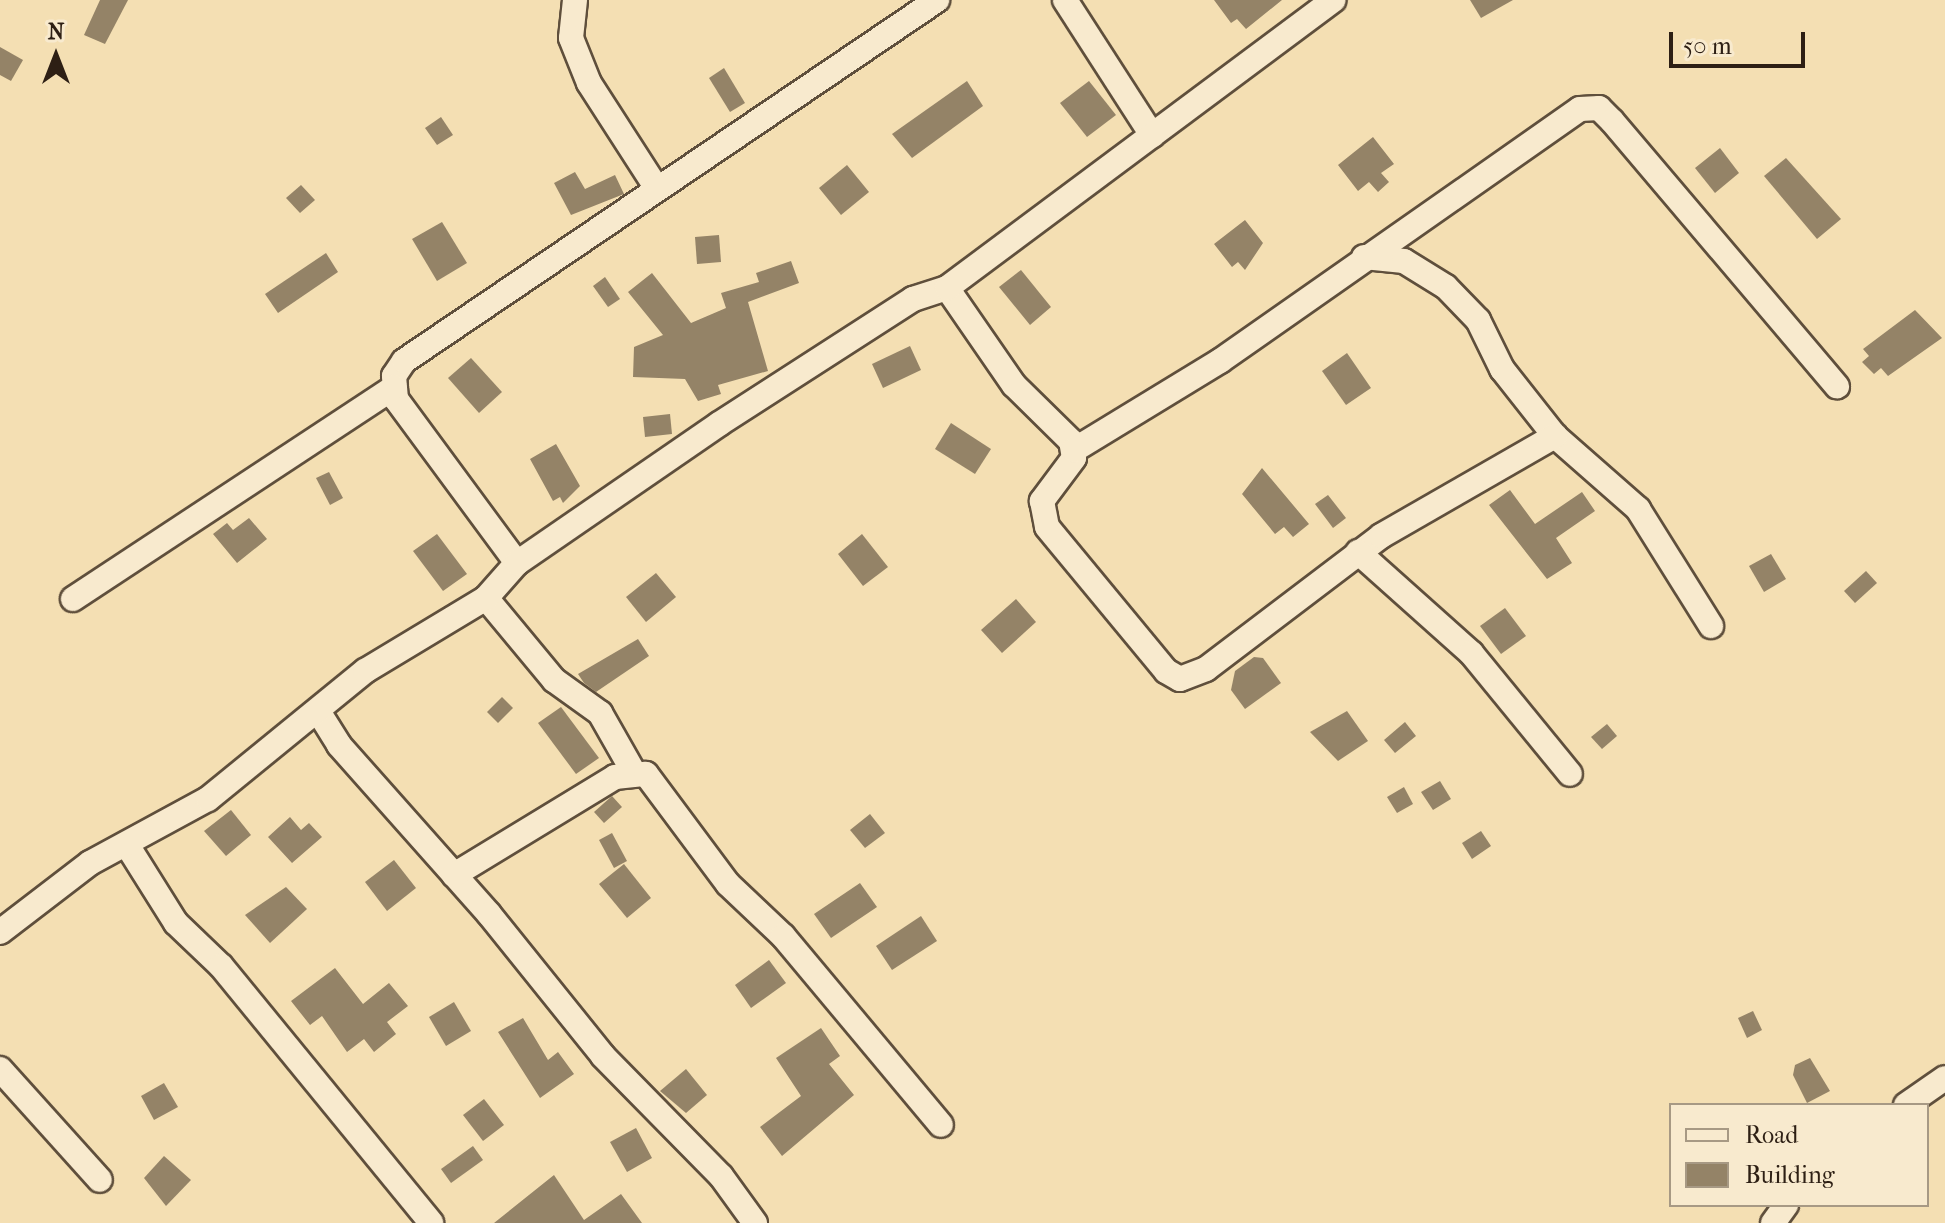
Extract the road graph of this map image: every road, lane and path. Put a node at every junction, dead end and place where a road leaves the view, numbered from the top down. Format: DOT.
graph roads {
  1 [pos="575,0"];
  2 [pos="937,0"];
  3 [pos="1065,0"];
  4 [pos="1333,0"];
  5 [pos="1152,135"];
  6 [pos="656,187"];
  7 [pos="1364,257"];
  8 [pos="947,288"];
  9 [pos="1837,386"];
  10 [pos="394,387"];
  11 [pos="1555,436"];
  12 [pos="1074,450"];
  13 [pos="1358,552"];
  14 [pos="517,563"];
  15 [pos="486,598"];
  16 [pos="73,599"];
  17 [pos="1711,626"];
  18 [pos="318,711"];
  19 [pos="633,771"];
  20 [pos="1570,774"];
  21 [pos="127,845"];
  22 [pos="454,875"];
  23 [pos="0,932"];
  24 [pos="0,1069"];
  25 [pos="1945,1078"];
  26 [pos="1909,1103"];
  27 [pos="941,1125"];
  28 [pos="100,1180"];
  29 [pos="431,1223"];
  30 [pos="755,1223"];
  1 -- 6 [label="street"];
  2 -- 6 [label="street"];
  3 -- 5 [label="street"];
  4 -- 5 [label="street"];
  5 -- 8 [label="street"];
  6 -- 10 [label="street"];
  7 -- 9 [label="street"];
  7 -- 11 [label="street"];
  7 -- 12 [label="street"];
  8 -- 12 [label="street"];
  8 -- 14 [label="street"];
  10 -- 14 [label="street"];
  10 -- 16 [label="street"];
  11 -- 13 [label="street"];
  11 -- 17 [label="street"];
  12 -- 13 [label="street"];
  13 -- 20 [label="street"];
  14 -- 15 [label="street"];
  15 -- 18 [label="street"];
  15 -- 19 [label="street"];
  18 -- 21 [label="street"];
  18 -- 22 [label="street"];
  19 -- 22 [label="street"];
  19 -- 27 [label="street"];
  21 -- 23 [label="street"];
  21 -- 29 [label="street"];
  22 -- 30 [label="street"];
  24 -- 28 [label="street"];
  25 -- 26 [label="street"];
}
